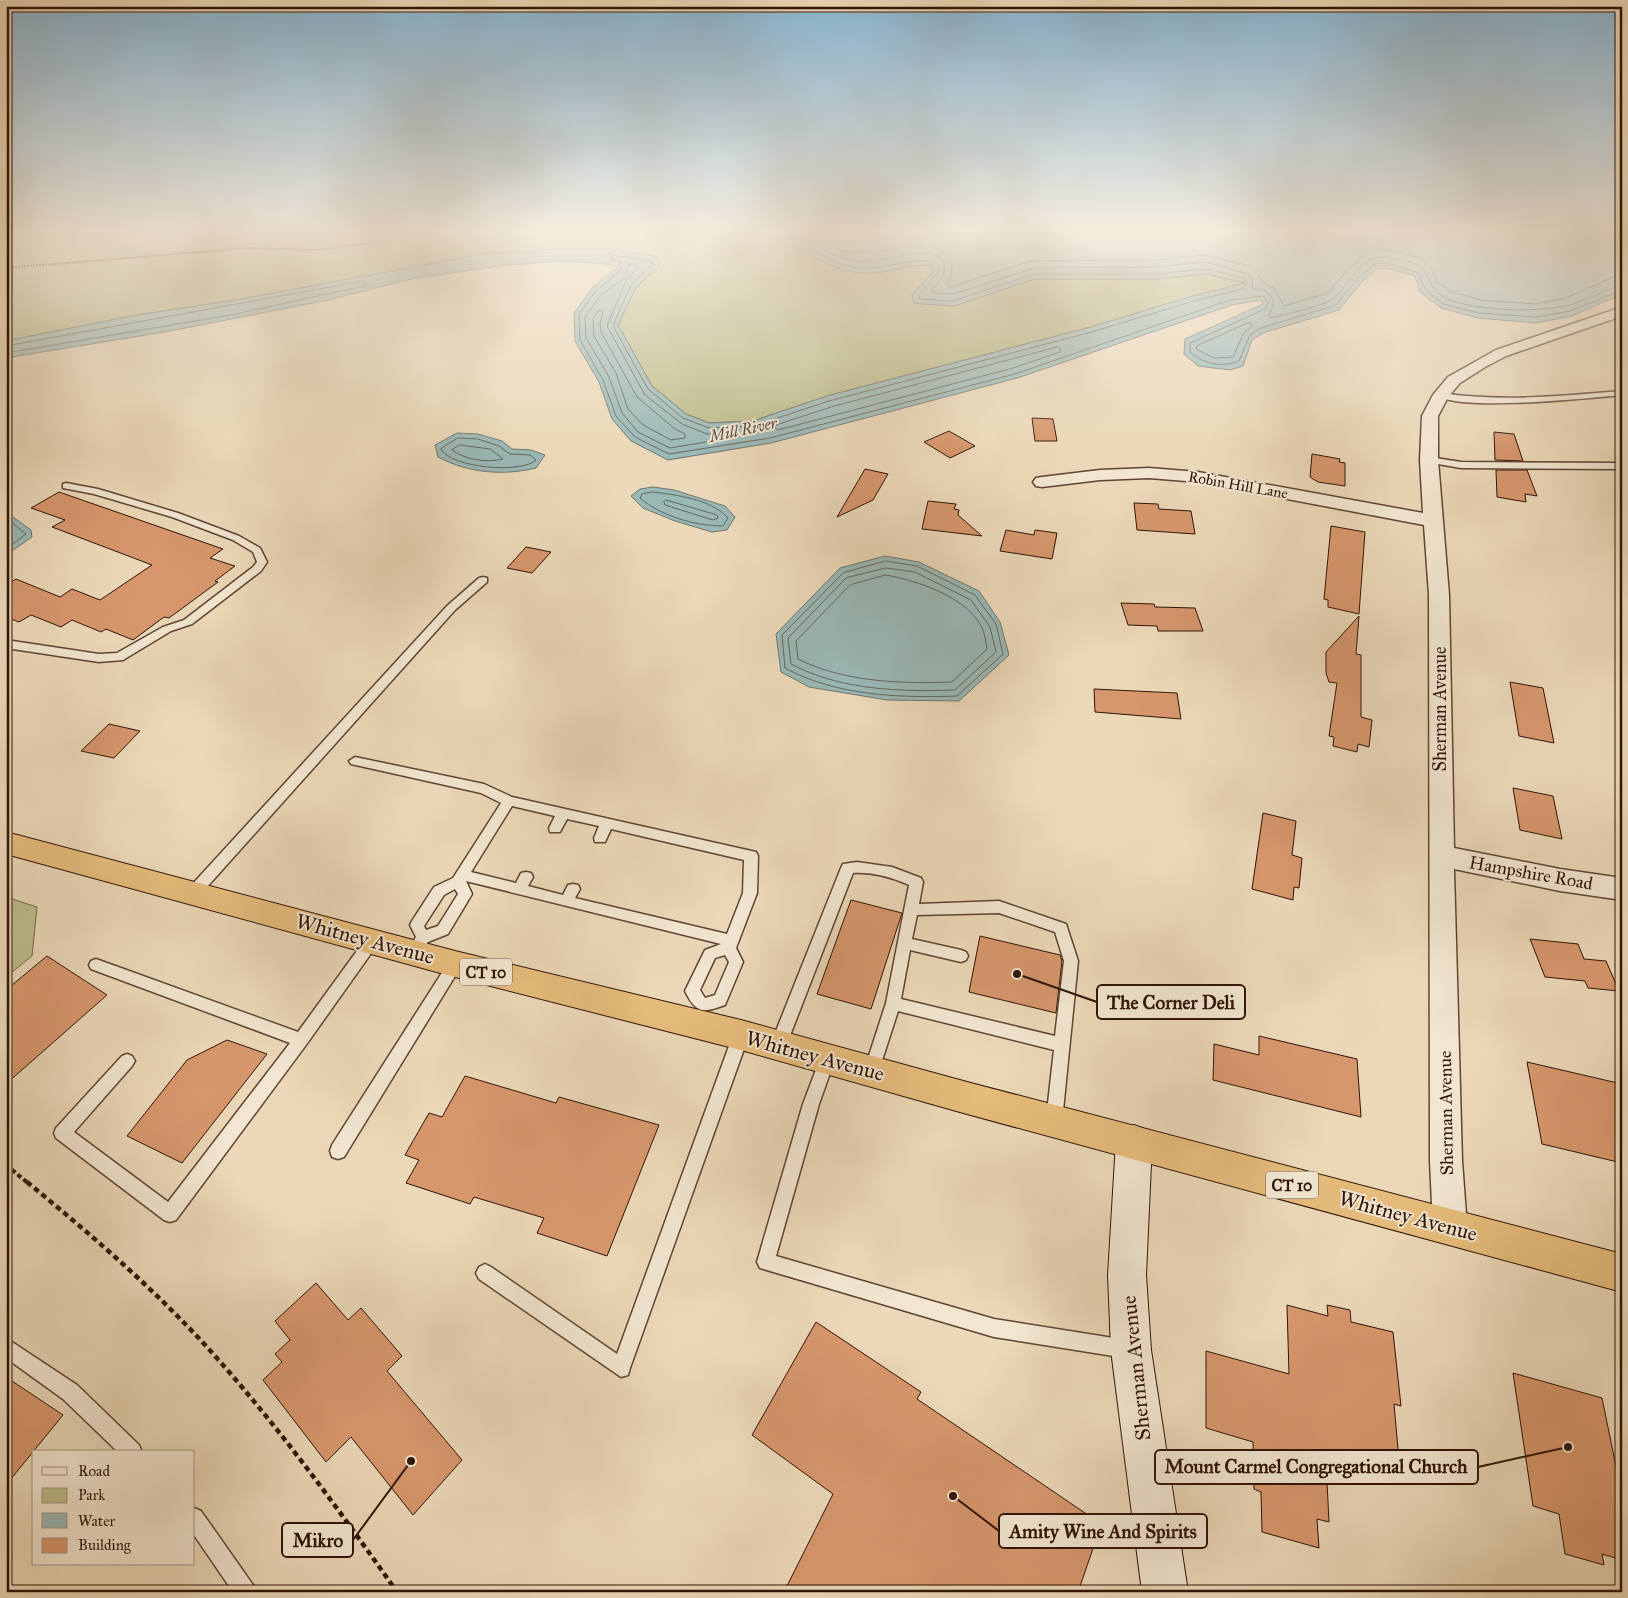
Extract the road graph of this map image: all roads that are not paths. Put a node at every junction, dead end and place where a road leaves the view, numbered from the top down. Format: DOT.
graph roads {
  1 [pos="1622,311"];
  2 [pos="1622,393"];
  3 [pos="1440,395"];
  4 [pos="1429,460"];
  5 [pos="1622,466"];
  6 [pos="1042,482"];
  7 [pos="66,486"];
  8 [pos="1433,522"];
  9 [pos="483,580"];
  10 [pos="6,644"];
  11 [pos="355,761"];
  12 [pos="509,801"];
  13 [pos="563,814"];
  14 [pos="607,824"];
  15 [pos="555,828"];
  16 [pos="600,838"];
  17 [pos="6,843"];
  18 [pos="1441,856"];
  19 [pos="526,877"];
  20 [pos="460,878"];
  21 [pos="573,889"];
  22 [pos="1622,889"];
  23 [pos="519,890"];
  24 [pos="193,893"];
  25 [pos="567,902"];
  26 [pos="912,910"];
  27 [pos="372,941"];
  28 [pos="904,943"];
  29 [pos="731,944"];
  30 [pos="419,945"];
  31 [pos="960,956"];
  32 [pos="455,964"];
  33 [pos="96,965"];
  34 [pos="893,1003"];
  35 [pos="698,1014"];
  36 [pos="741,1035"];
  37 [pos="301,1040"];
  38 [pos="778,1046"];
  39 [pos="1062,1046"];
  40 [pos="827,1059"];
  41 [pos="127,1061"];
  42 [pos="872,1071"];
  43 [pos="1054,1121"];
  44 [pos="1134,1142"];
  45 [pos="338,1151"];
  46 [pos="1450,1227"];
  47 [pos="485,1273"];
  48 [pos="1622,1273"];
  49 [pos="6,1347"];
  50 [pos="1131,1350"];
  51 [pos="130,1450"];
  52 [pos="195,1519"];
  53 [pos="246,1592"];
  54 [pos="1164,1592"];
  1 -- 3 [label="street, Sherman Avenue"];
  2 -- 3 [label="lane"];
  3 -- 4 [label="street, Sherman Avenue"];
  4 -- 5 [label="lane"];
  4 -- 8 [label="street, Sherman Avenue"];
  6 -- 8 [label="street, Robin Hill Lane"];
  7 -- 10 [label="lane"];
  8 -- 18 [label="street, Sherman Avenue"];
  9 -- 24 [label="lane"];
  11 -- 12 [label="lane"];
  12 -- 13 [label="lane"];
  12 -- 20 [label="lane"];
  13 -- 14 [label="lane"];
  13 -- 15 [label="lane"];
  14 -- 16 [label="lane"];
  14 -- 29 [label="lane"];
  17 -- 24 [label="highway, Whitney Avenue / CT 10"];
  18 -- 22 [label="street, Hampshire Road"];
  18 -- 46 [label="street, Sherman Avenue"];
  19 -- 23 [label="lane"];
  20 -- 23 [label="lane"];
  20 -- 30 [label="lane"];
  20 -- 30 [label="lane"];
  21 -- 25 [label="lane"];
  23 -- 25 [label="lane"];
  24 -- 27 [label="highway, Whitney Avenue / CT 10"];
  25 -- 29 [label="lane"];
  26 -- 28 [label="lane"];
  26 -- 38 [label="lane"];
  26 -- 39 [label="lane"];
  27 -- 30 [label="highway, Whitney Avenue / CT 10"];
  27 -- 37 [label="lane"];
  28 -- 31 [label="lane"];
  28 -- 34 [label="lane"];
  29 -- 35 [label="lane"];
  29 -- 35 [label="lane"];
  30 -- 32 [label="highway, Whitney Avenue / CT 10"];
  32 -- 35 [label="highway, Whitney Avenue / CT 10"];
  32 -- 45 [label="lane"];
  33 -- 37 [label="lane"];
  34 -- 39 [label="lane"];
  34 -- 42 [label="lane"];
  35 -- 36 [label="highway, Whitney Avenue / CT 10"];
  36 -- 38 [label="highway, Whitney Avenue / CT 10"];
  36 -- 47 [label="lane"];
  37 -- 41 [label="lane"];
  38 -- 40 [label="highway, Whitney Avenue / CT 10"];
  39 -- 43 [label="lane"];
  40 -- 42 [label="highway, Whitney Avenue / CT 10"];
  40 -- 50 [label="lane"];
  42 -- 43 [label="highway, Whitney Avenue / CT 10"];
  43 -- 44 [label="highway, Whitney Avenue / CT 10"];
  44 -- 46 [label="highway, Whitney Avenue / CT 10"];
  44 -- 50 [label="main road, Sherman Avenue"];
  46 -- 48 [label="highway, Whitney Avenue / CT 10"];
  49 -- 51 [label="lane"];
  50 -- 54 [label="main road, Sherman Avenue"];
  52 -- 53 [label="lane"];
}
